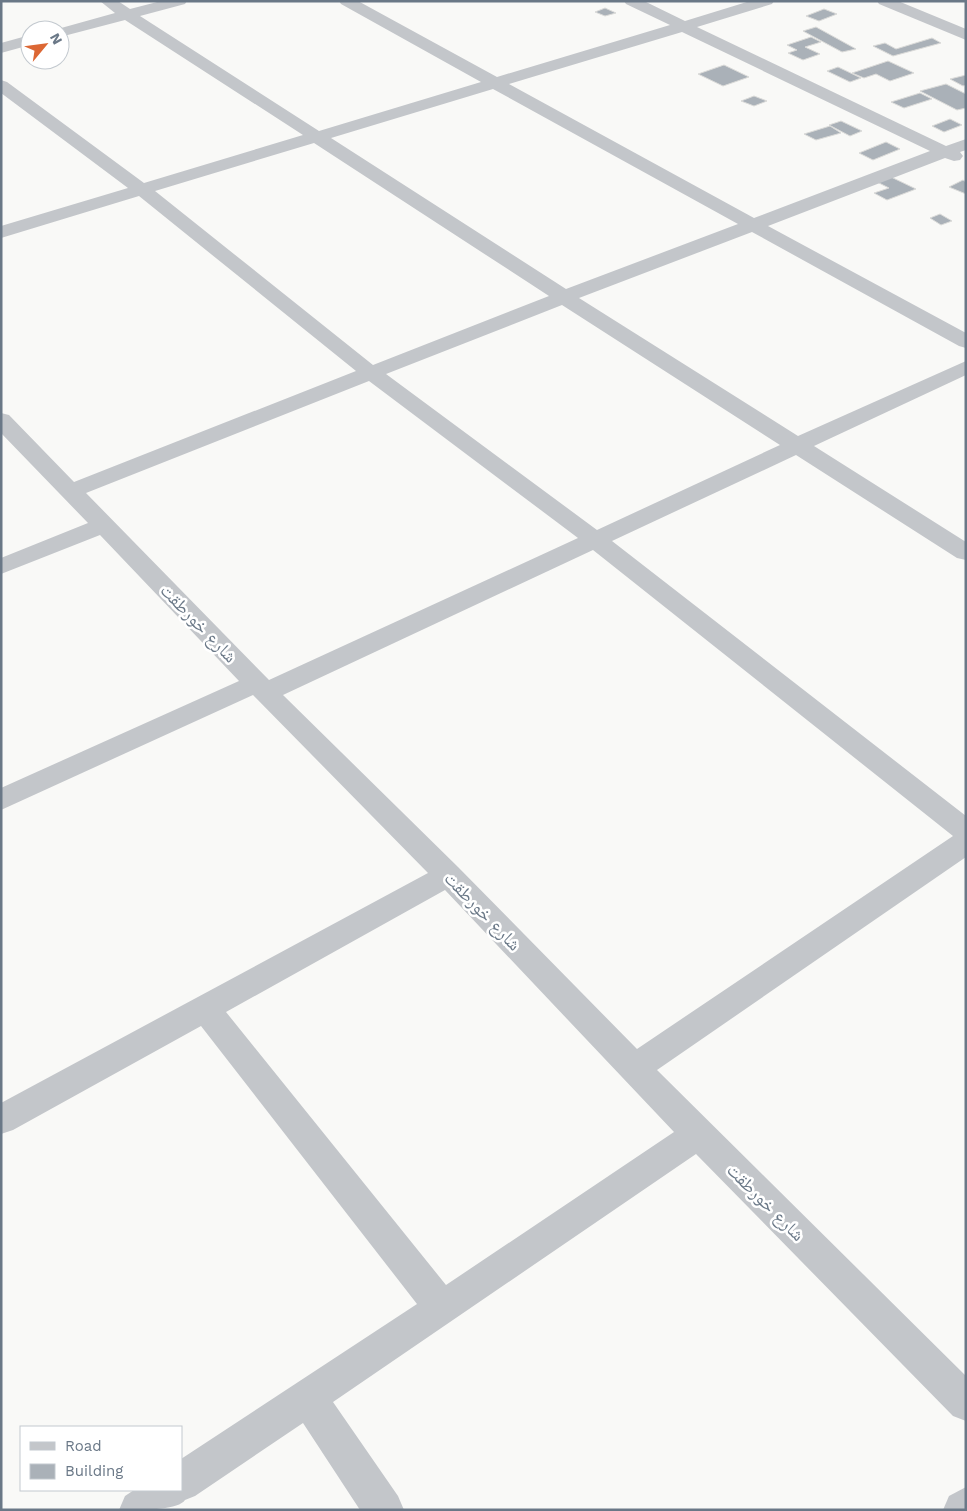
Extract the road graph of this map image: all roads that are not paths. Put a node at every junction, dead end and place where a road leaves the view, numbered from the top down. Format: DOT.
graph roads {
  1 [pos="107,1"];
  2 [pos="180,1"];
  3 [pos="346,1"];
  4 [pos="631,1"];
  5 [pos="767,1"];
  6 [pos="884,1"];
  7 [pos="128,15"];
  8 [pos="684,26"];
  9 [pos="70,30"];
  10 [pos="966,36"];
  11 [pos="20,43"];
  12 [pos="1,48"];
  13 [pos="497,83"];
  14 [pos="1,85"];
  15 [pos="318,137"];
  16 [pos="966,144"];
  17 [pos="944,152"];
  18 [pos="966,162"];
  19 [pos="142,190"];
  20 [pos="754,226"];
  21 [pos="1,232"];
  22 [pos="564,297"];
  23 [pos="966,342"];
  24 [pos="966,367"];
  25 [pos="371,372"];
  26 [pos="1,420"];
  27 [pos="797,445"];
  28 [pos="71,491"];
  29 [pos="104,526"];
  30 [pos="594,539"];
  31 [pos="966,553"];
  32 [pos="1,567"];
  33 [pos="261,688"];
  34 [pos="1,800"];
  35 [pos="966,831"];
  36 [pos="966,842"];
  37 [pos="448,875"];
  38 [pos="206,1008"];
  39 [pos="636,1068"];
  40 [pos="1,1120"];
  41 [pos="698,1134"];
  42 [pos="442,1308"];
  43 [pos="308,1398"];
  44 [pos="966,1403"];
  45 [pos="182,1481"];
  46 [pos="168,1491"];
  47 [pos="966,1507"];
  48 [pos="139,1510"];
  49 [pos="384,1510"];
  50 [pos="963,1510"];
  1 -- 7 [label="street"];
  2 -- 7 [label="street"];
  3 -- 13 [label="street"];
  4 -- 8 [label="street"];
  5 -- 8 [label="street"];
  6 -- 10 [label="street"];
  7 -- 9 [label="street"];
  7 -- 15 [label="street"];
  8 -- 13 [label="street"];
  8 -- 17 [label="street"];
  11 -- 12 [label="street"];
  13 -- 15 [label="street"];
  13 -- 20 [label="street"];
  14 -- 19 [label="street"];
  15 -- 19 [label="street"];
  15 -- 22 [label="street"];
  16 -- 17 [label="street"];
  17 -- 18 [label="street"];
  17 -- 20 [label="street"];
  19 -- 21 [label="street"];
  19 -- 25 [label="street"];
  20 -- 22 [label="street"];
  20 -- 23 [label="street"];
  22 -- 25 [label="street"];
  22 -- 27 [label="street"];
  24 -- 27 [label="street"];
  25 -- 28 [label="street"];
  25 -- 30 [label="street"];
  26 -- 28 [label="street, شارع خورطقت"];
  27 -- 30 [label="street"];
  27 -- 31 [label="street"];
  28 -- 29 [label="street, شارع خورطقت"];
  29 -- 32 [label="street"];
  29 -- 33 [label="street, شارع خورطقت"];
  30 -- 33 [label="street"];
  30 -- 35 [label="street"];
  33 -- 34 [label="street"];
  33 -- 37 [label="street, شارع خورطقت"];
  36 -- 39 [label="street"];
  37 -- 38 [label="street"];
  37 -- 39 [label="street, شارع خورطقت"];
  38 -- 40 [label="street"];
  38 -- 42 [label="street"];
  39 -- 41 [label="street, شارع خورطقت"];
  41 -- 42 [label="street"];
  41 -- 44 [label="street, شارع خورطقت"];
  42 -- 43 [label="street"];
  43 -- 45 [label="street"];
  43 -- 49 [label="street"];
  46 -- 48 [label="street"];
  47 -- 50 [label="street"];
}
